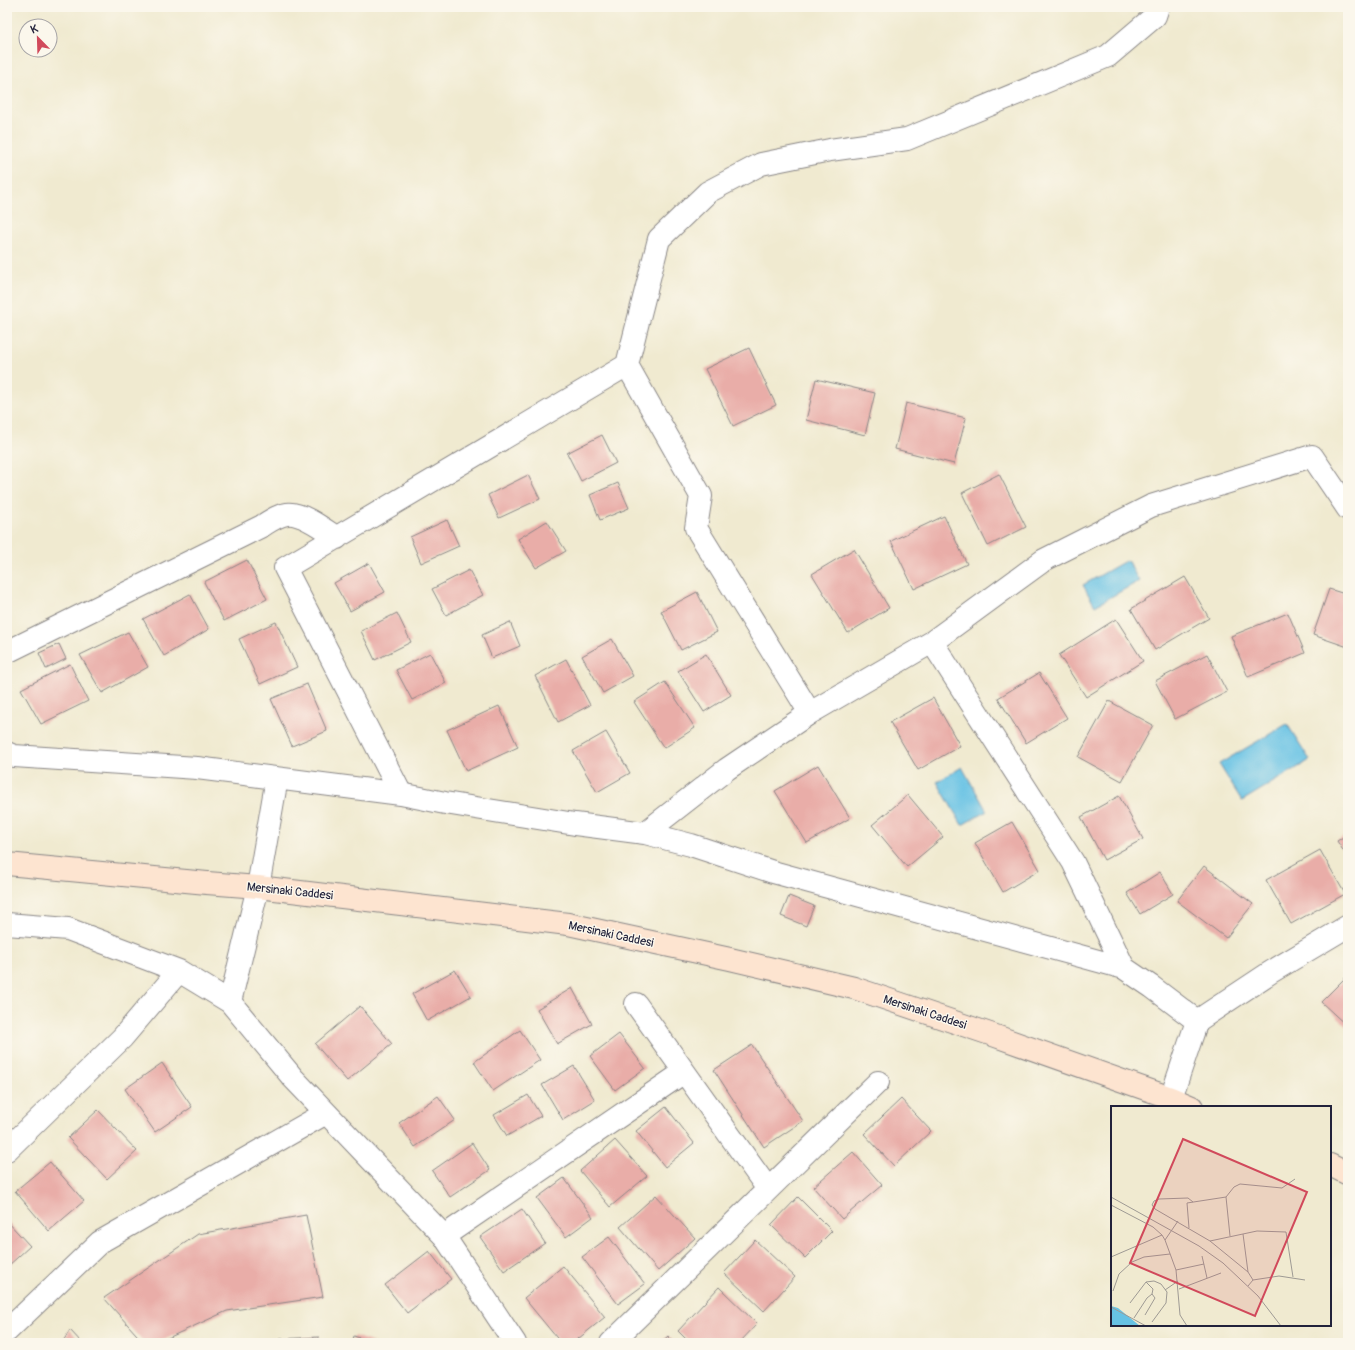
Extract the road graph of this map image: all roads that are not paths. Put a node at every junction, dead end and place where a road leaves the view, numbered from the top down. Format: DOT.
graph roads {
  1 [pos="1158,7"];
  2 [pos="627,365"];
  3 [pos="1348,508"];
  4 [pos="337,538"];
  5 [pos="932,642"];
  6 [pos="7,652"];
  7 [pos="810,713"];
  8 [pos="7,753"];
  9 [pos="277,778"];
  10 [pos="401,794"];
  11 [pos="645,834"];
  12 [pos="7,864"];
  13 [pos="258,887"];
  14 [pos="7,924"];
  15 [pos="1348,926"];
  16 [pos="1124,968"];
  17 [pos="179,971"];
  18 [pos="230,1002"];
  19 [pos="636,1004"];
  20 [pos="1198,1021"];
  21 [pos="684,1072"];
  22 [pos="878,1082"];
  23 [pos="1171,1098"];
  24 [pos="1190,1106"];
  25 [pos="326,1112"];
  26 [pos="7,1150"];
  27 [pos="1331,1166"];
  28 [pos="1348,1174"];
  29 [pos="768,1189"];
  30 [pos="444,1236"];
  31 [pos="7,1331"];
  32 [pos="506,1339"];
  33 [pos="610,1343"];
  1 -- 2 [label="street"];
  2 -- 4 [label="street"];
  2 -- 7 [label="street"];
  3 -- 5 [label="street"];
  4 -- 6 [label="street"];
  4 -- 10 [label="street"];
  5 -- 7 [label="street"];
  5 -- 16 [label="street"];
  7 -- 11 [label="street"];
  8 -- 9 [label="street"];
  9 -- 10 [label="street"];
  9 -- 13 [label="street"];
  10 -- 11 [label="street"];
  11 -- 16 [label="street"];
  12 -- 13 [label="street, Mersinaki Caddesi"];
  13 -- 18 [label="street"];
  13 -- 23 [label="street, Mersinaki Caddesi"];
  14 -- 17 [label="street"];
  15 -- 20 [label="street"];
  16 -- 20 [label="street"];
  17 -- 18 [label="street"];
  17 -- 26 [label="street"];
  18 -- 25 [label="street"];
  19 -- 21 [label="street"];
  20 -- 23 [label="street"];
  21 -- 29 [label="street"];
  21 -- 30 [label="street"];
  22 -- 29 [label="street"];
  23 -- 24 [label="street, Mersinaki Caddesi"];
  25 -- 30 [label="street"];
  25 -- 31 [label="street"];
  27 -- 28 [label="street"];
  29 -- 33 [label="street"];
  30 -- 32 [label="street"];
}
